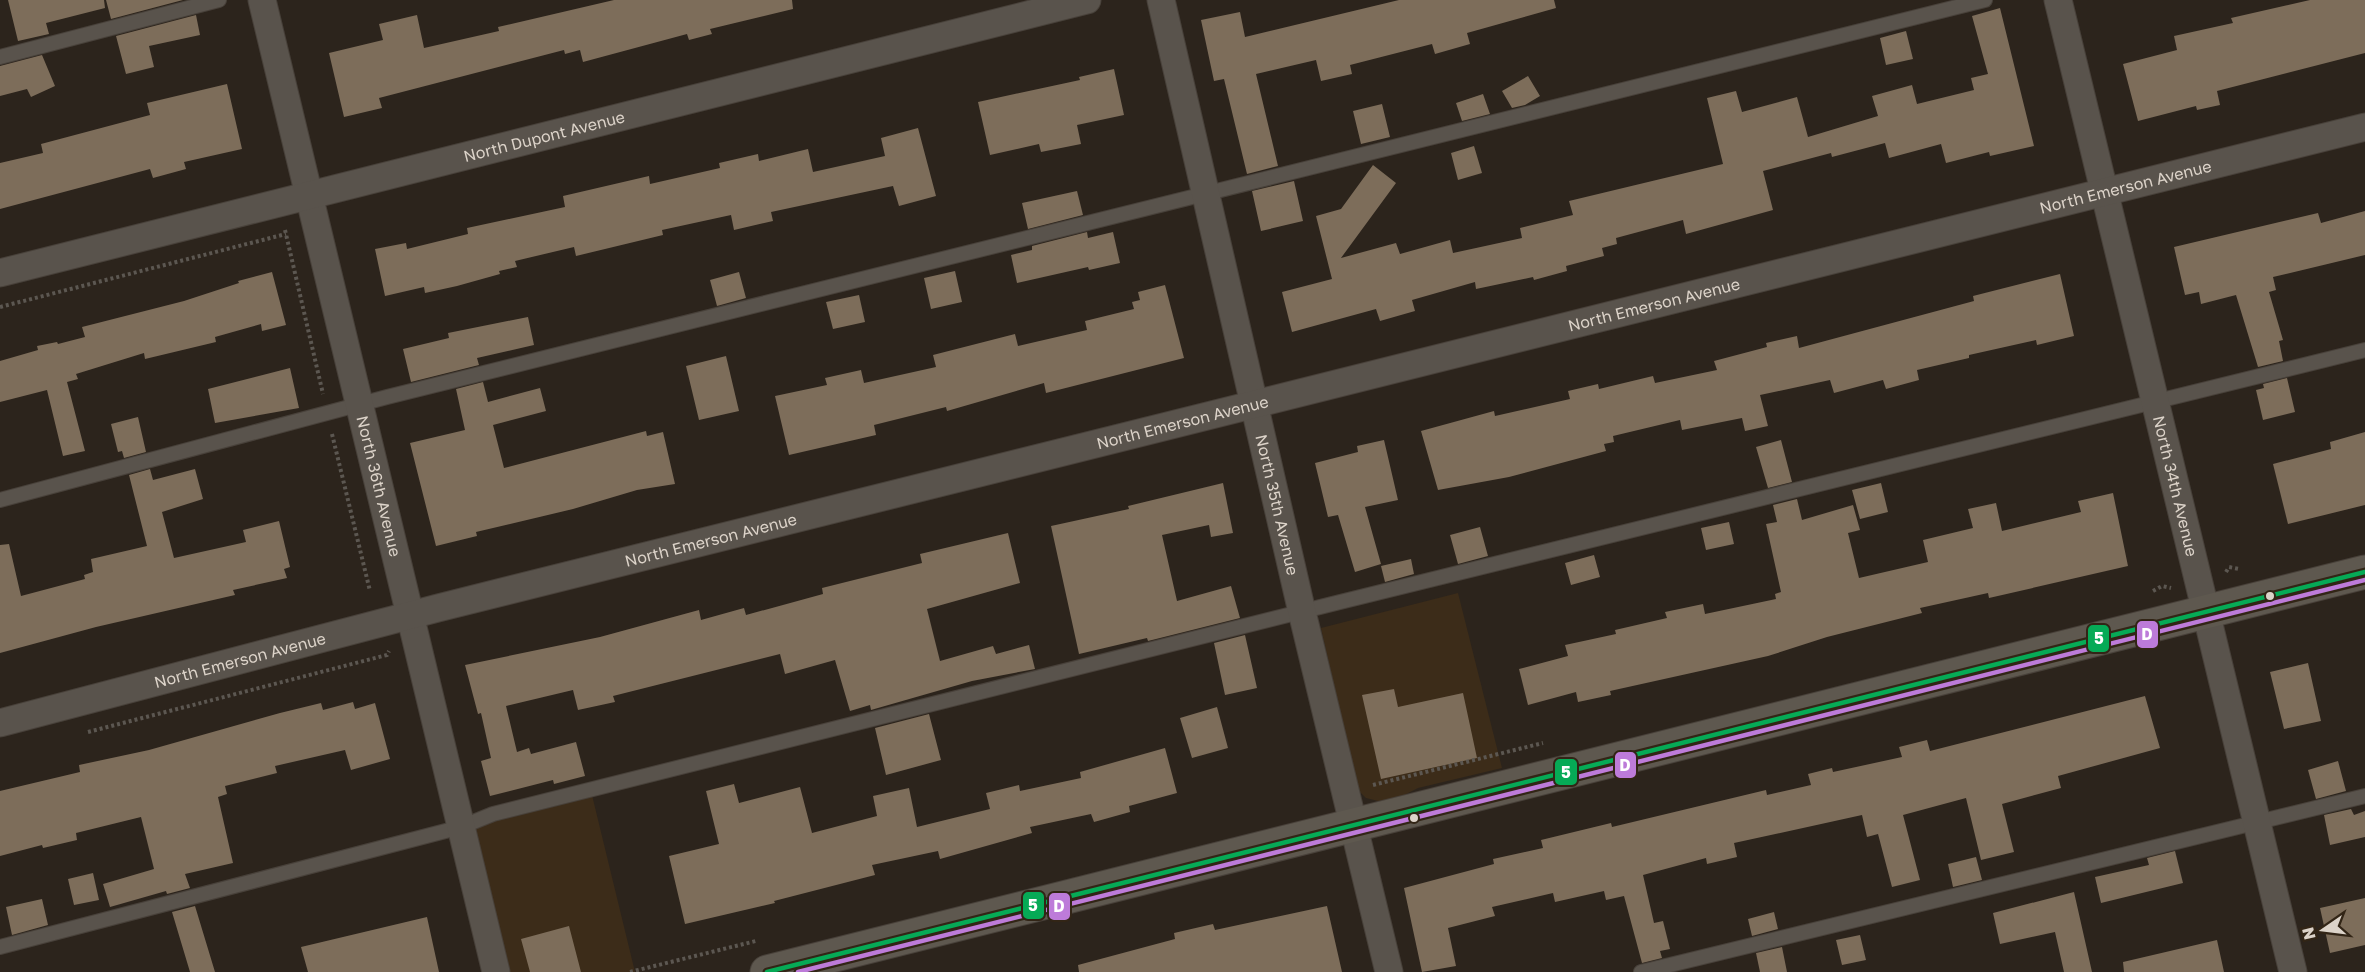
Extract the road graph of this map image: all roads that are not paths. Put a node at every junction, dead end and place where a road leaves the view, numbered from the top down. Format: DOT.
graph roads {
  1 [pos="219,0"];
  2 [pos="262,0"];
  3 [pos="1087,0"];
  4 [pos="1161,0"];
  5 [pos="1985,0"];
  6 [pos="2058,0"];
  7 [pos="0,57"];
  8 [pos="2365,127"];
  9 [pos="2105,191"];
  10 [pos="1206,194"];
  11 [pos="309,195"];
  12 [pos="0,273"];
  13 [pos="2365,350"];
  14 [pos="2156,401"];
  15 [pos="359,405"];
  16 [pos="1255,405"];
  17 [pos="0,500"];
  18 [pos="2365,572"];
  19 [pos="2206,611"];
  20 [pos="1302,612"];
  21 [pos="411,617"];
  22 [pos="0,723"];
  23 [pos="2365,796"];
  24 [pos="2257,823"];
  25 [pos="1355,824"];
  26 [pos="461,827"];
  27 [pos="0,947"];
  28 [pos="496,972"];
  29 [pos="767,972"];
  30 [pos="1389,972"];
  31 [pos="1641,972"];
  32 [pos="2293,972"];
  1 -- 7 [label="lane"];
  2 -- 11 [label="street, North 36th Avenue"];
  3 -- 11 [label="street, North Dupont Avenue"];
  4 -- 10 [label="street, North 35th Avenue"];
  5 -- 10 [label="lane"];
  6 -- 9 [label="street, North 34th Avenue"];
  8 -- 9 [label="street, North Emerson Avenue"];
  9 -- 14 [label="street, North 34th Avenue"];
  9 -- 16 [label="street, North Emerson Avenue"];
  10 -- 15 [label="lane"];
  10 -- 16 [label="street, North 35th Avenue"];
  11 -- 12 [label="street, North Dupont Avenue"];
  11 -- 15 [label="street, North 36th Avenue"];
  13 -- 14 [label="lane"];
  14 -- 19 [label="street, North 34th Avenue"];
  14 -- 20 [label="lane"];
  15 -- 17 [label="lane"];
  15 -- 21 [label="street, North 36th Avenue"];
  16 -- 20 [label="street, North 35th Avenue"];
  16 -- 21 [label="street, North Emerson Avenue"];
  18 -- 19 [label="street"];
  19 -- 24 [label="street, North 34th Avenue"];
  19 -- 25 [label="street"];
  20 -- 25 [label="street, North 35th Avenue"];
  20 -- 26 [label="lane"];
  21 -- 22 [label="street, North Emerson Avenue"];
  21 -- 26 [label="street, North 36th Avenue"];
  23 -- 24 [label="lane"];
  24 -- 31 [label="lane"];
  24 -- 32 [label="street, North 34th Avenue"];
  25 -- 29 [label="street"];
  25 -- 30 [label="street, North 35th Avenue"];
  26 -- 27 [label="lane"];
  26 -- 28 [label="street, North 36th Avenue"];
}
